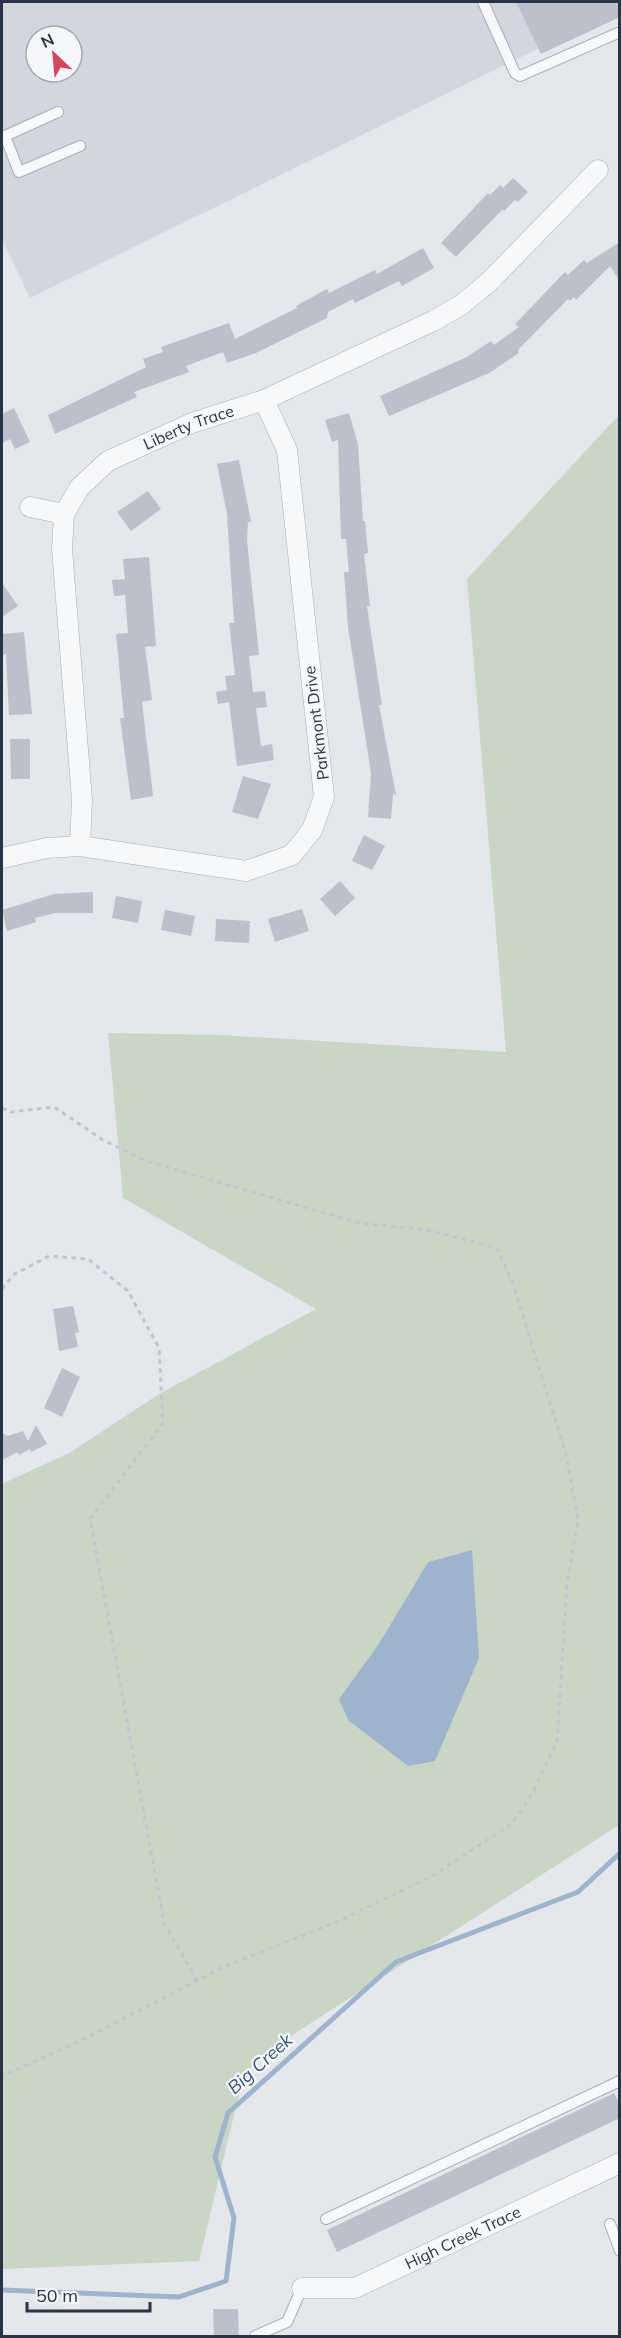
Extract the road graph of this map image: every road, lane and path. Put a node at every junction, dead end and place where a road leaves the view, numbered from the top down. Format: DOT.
graph roads {
  1 [pos="483,2"];
  2 [pos="620,32"];
  3 [pos="58,112"];
  4 [pos="80,146"];
  5 [pos="598,170"];
  6 [pos="264,400"];
  7 [pos="30,507"];
  8 [pos="64,514"];
  9 [pos="80,846"];
  10 [pos="2,858"];
  11 [pos="2,1108"];
  12 [pos="2,1289"];
  13 [pos="197,1980"];
  14 [pos="2,2076"];
  15 [pos="620,2081"];
  16 [pos="620,2163"];
  17 [pos="326,2220"];
  18 [pos="610,2224"];
  19 [pos="620,2251"];
  20 [pos="302,2288"];
  21 [pos="255,2337"];
  1 -- 2 [label="lane"];
  3 -- 4 [label="lane"];
  5 -- 6 [label="street, Liberty Trace"];
  6 -- 8 [label="street, Liberty Trace"];
  6 -- 9 [label="street, Parkmont Drive"];
  7 -- 8 [label="street"];
  8 -- 9 [label="street, Liberty Trace"];
  9 -- 10 [label="street, Parkmont Drive"];
  11 -- 13 [label="path"];
  12 -- 13 [label="path"];
  13 -- 14 [label="path"];
  15 -- 17 [label="lane"];
  16 -- 20 [label="street, High Creek Trace"];
  18 -- 19 [label="lane"];
  20 -- 21 [label="lane"];
}
